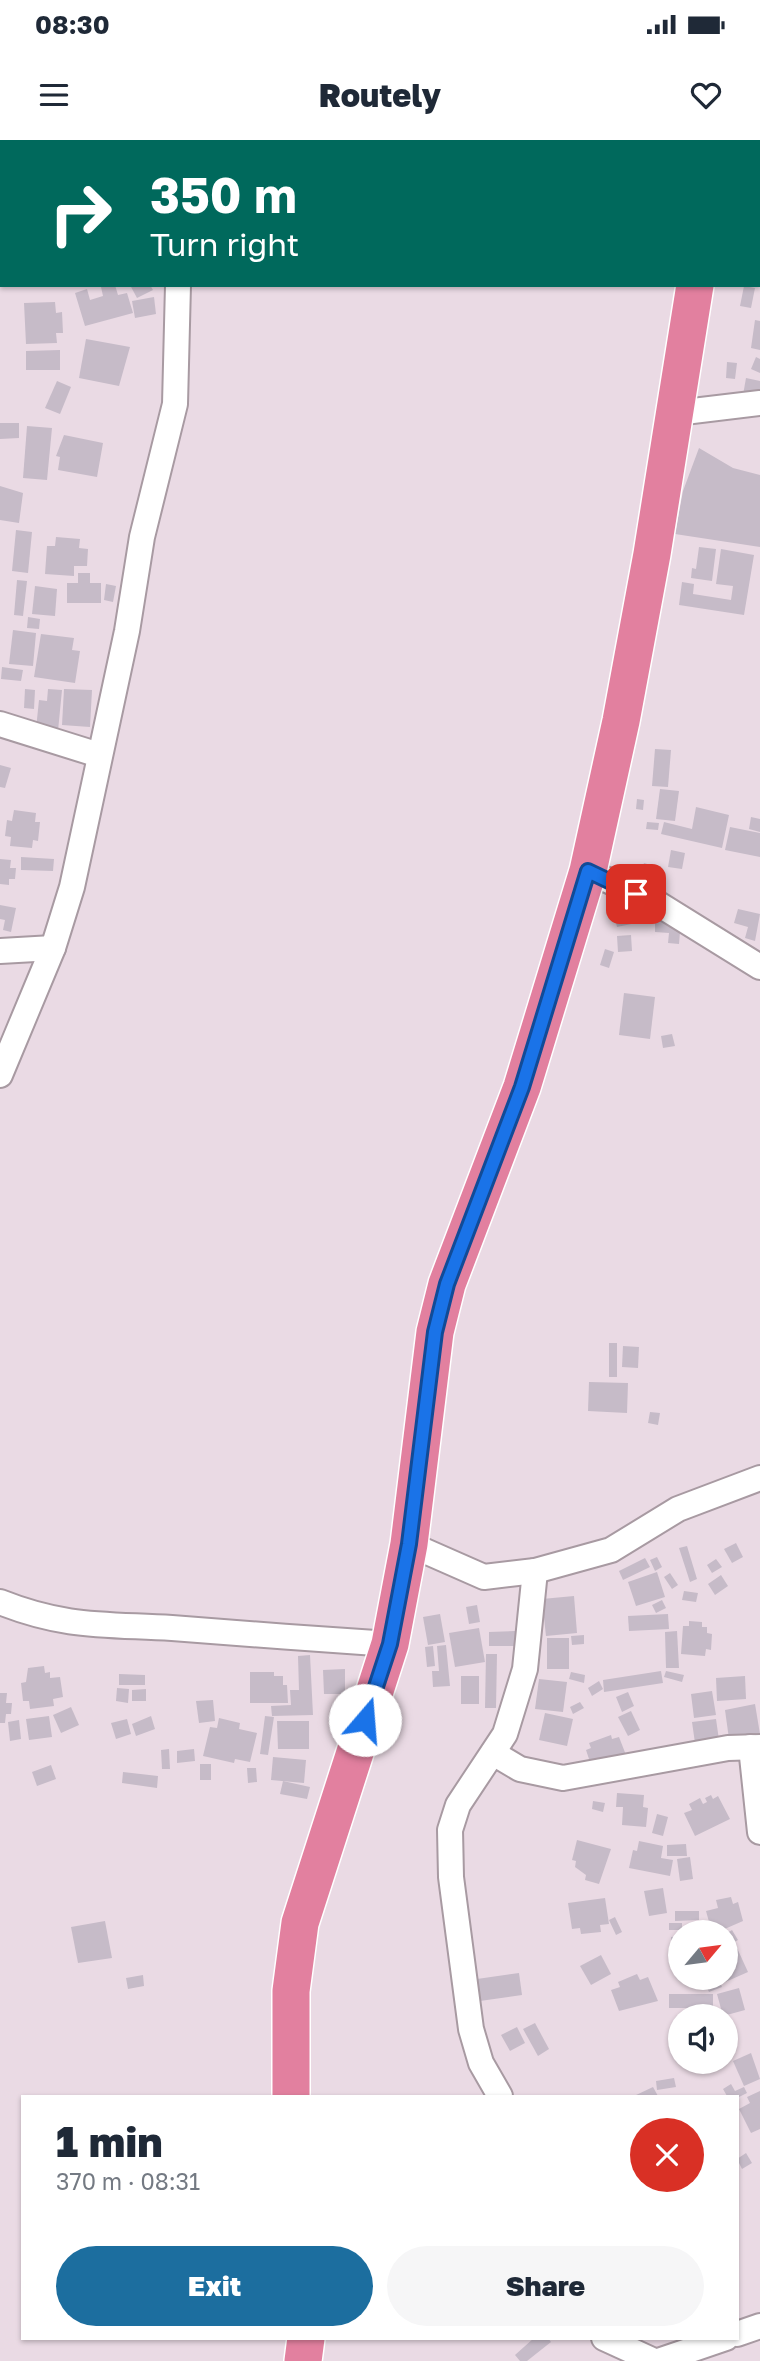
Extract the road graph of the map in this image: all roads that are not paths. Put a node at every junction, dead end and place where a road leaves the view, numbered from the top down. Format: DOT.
graph roads {
  1 [pos="178,287"];
  2 [pos="695,287"];
  3 [pos="760,403"];
  4 [pos="676,413"];
  5 [pos="0,724"];
  6 [pos="99,755"];
  7 [pos="588,871"];
  8 [pos="53,948"];
  9 [pos="0,951"];
  10 [pos="760,967"];
  11 [pos="0,1075"];
  12 [pos="760,1478"];
  13 [pos="409,1544"];
  14 [pos="535,1571"];
  15 [pos="0,1602"];
  16 [pos="390,1644"];
  17 [pos="756,1747"];
  18 [pos="493,1753"];
  19 [pos="760,1832"];
  20 [pos="291,2095"];
  21 [pos="499,2095"];
  22 [pos="760,2326"];
  23 [pos="739,2333"];
  24 [pos="306,2340"];
  25 [pos="608,2340"];
  26 [pos="641,2340"];
  27 [pos="720,2340"];
  28 [pos="303,2361"];
  29 [pos="655,2361"];
  1 -- 6 [label="street"];
  2 -- 4 [label="highway"];
  3 -- 4 [label="street"];
  4 -- 7 [label="highway"];
  5 -- 6 [label="street"];
  6 -- 8 [label="street"];
  7 -- 10 [label="street"];
  7 -- 13 [label="highway"];
  8 -- 9 [label="street"];
  8 -- 11 [label="street"];
  12 -- 14 [label="street"];
  13 -- 14 [label="street"];
  13 -- 16 [label="highway"];
  14 -- 18 [label="street"];
  15 -- 16 [label="street"];
  16 -- 20 [label="highway"];
  17 -- 18 [label="street"];
  17 -- 19 [label="street"];
  18 -- 21 [label="street"];
  22 -- 23 [label="street"];
  24 -- 28 [label="highway"];
  25 -- 29 [label="street"];
  26 -- 29 [label="street"];
  27 -- 29 [label="street"];
}
